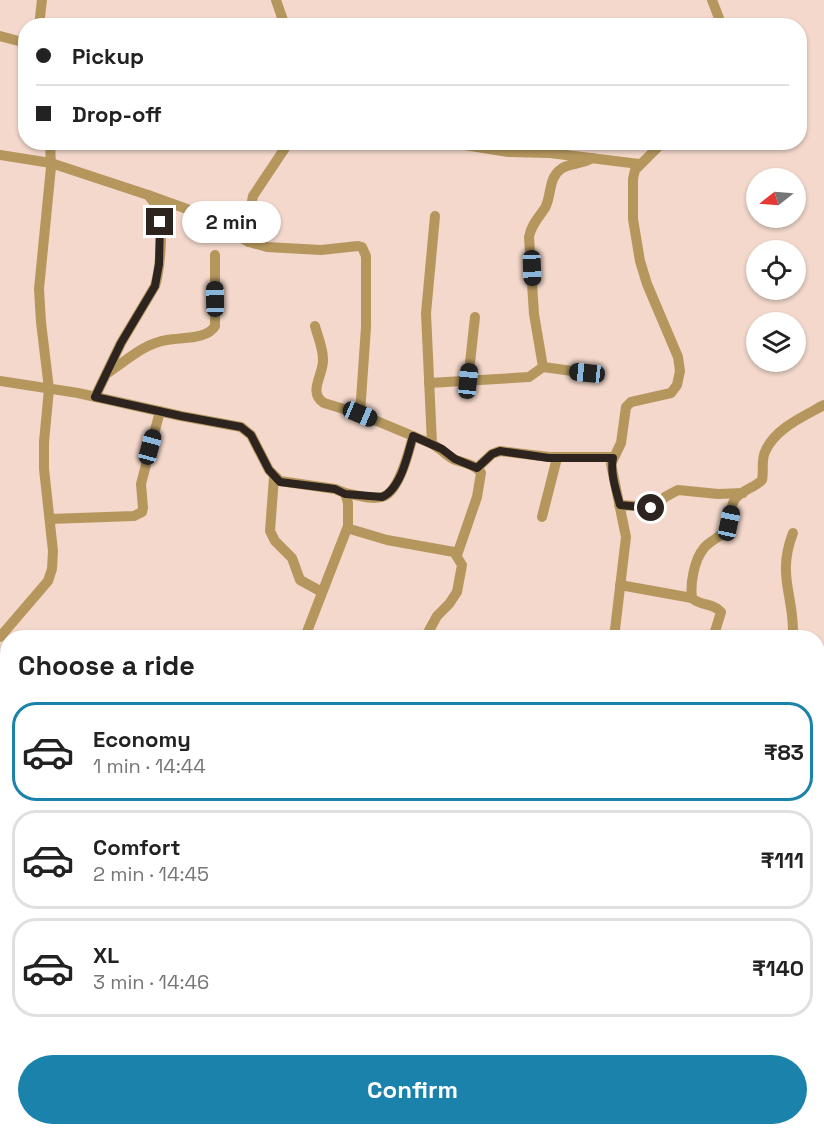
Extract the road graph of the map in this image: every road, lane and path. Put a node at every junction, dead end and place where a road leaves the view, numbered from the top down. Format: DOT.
graph roads {
  1 [pos="42,0"];
  2 [pos="276,0"];
  3 [pos="712,0"];
  4 [pos="40,18"];
  5 [pos="282,18"];
  6 [pos="719,18"];
  7 [pos="0,36"];
  8 [pos="18,41"];
  9 [pos="50,150"];
  10 [pos="284,150"];
  11 [pos="496,150"];
  12 [pos="654,150"];
  13 [pos="0,155"];
  14 [pos="592,158"];
  15 [pos="51,163"];
  16 [pos="639,164"];
  17 [pos="148,195"];
  18 [pos="435,216"];
  19 [pos="249,242"];
  20 [pos="215,255"];
  21 [pos="475,317"];
  22 [pos="315,326"];
  23 [pos="543,367"];
  24 [pos="587,373"];
  25 [pos="106,374"];
  26 [pos="0,381"];
  27 [pos="468,381"];
  28 [pos="429,383"];
  29 [pos="50,389"];
  30 [pos="95,397"];
  31 [pos="824,405"];
  32 [pos="160,411"];
  33 [pos="360,414"];
  34 [pos="413,436"];
  35 [pos="432,444"];
  36 [pos="556,458"];
  37 [pos="613,458"];
  38 [pos="477,468"];
  39 [pos="274,477"];
  40 [pos="743,493"];
  41 [pos="345,494"];
  42 [pos="620,505"];
  43 [pos="542,517"];
  44 [pos="50,519"];
  45 [pos="348,526"];
  46 [pos="793,533"];
  47 [pos="457,555"];
  48 [pos="620,585"];
  49 [pos="322,592"];
  50 [pos="692,598"];
  51 [pos="6,630"];
  52 [pos="308,630"];
  53 [pos="432,630"];
  54 [pos="615,630"];
  55 [pos="715,630"];
  56 [pos="794,630"];
  1 -- 4 [label="street"];
  2 -- 5 [label="street"];
  3 -- 6 [label="street"];
  7 -- 8 [label="street"];
  9 -- 15 [label="street"];
  10 -- 19 [label="street"];
  11 -- 14 [label="street"];
  12 -- 16 [label="street"];
  13 -- 15 [label="street"];
  14 -- 16 [label="street"];
  14 -- 23 [label="street"];
  15 -- 17 [label="street"];
  15 -- 29 [label="street"];
  16 -- 37 [label="street"];
  17 -- 19 [label="street"];
  17 -- 25 [label="street"];
  18 -- 28 [label="street"];
  19 -- 33 [label="street"];
  20 -- 25 [label="street"];
  21 -- 27 [label="street"];
  22 -- 33 [label="street"];
  23 -- 24 [label="street"];
  23 -- 27 [label="street"];
  25 -- 30 [label="street"];
  26 -- 29 [label="street"];
  27 -- 28 [label="street"];
  28 -- 35 [label="street"];
  29 -- 30 [label="street"];
  29 -- 44 [label="street"];
  30 -- 32 [label="street"];
  31 -- 40 [label="street"];
  32 -- 39 [label="street"];
  32 -- 44 [label="street"];
  33 -- 34 [label="street"];
  34 -- 35 [label="street"];
  34 -- 41 [label="street"];
  35 -- 38 [label="street"];
  36 -- 37 [label="street"];
  36 -- 38 [label="street"];
  36 -- 43 [label="street"];
  37 -- 42 [label="street"];
  38 -- 47 [label="street"];
  39 -- 41 [label="street"];
  39 -- 49 [label="street"];
  40 -- 42 [label="street"];
  40 -- 50 [label="street"];
  41 -- 45 [label="street"];
  42 -- 48 [label="street"];
  44 -- 51 [label="street"];
  45 -- 47 [label="street"];
  45 -- 49 [label="street"];
  46 -- 56 [label="street"];
  47 -- 53 [label="street"];
  48 -- 50 [label="street"];
  48 -- 54 [label="street"];
  49 -- 52 [label="street"];
  50 -- 55 [label="street"];
}
